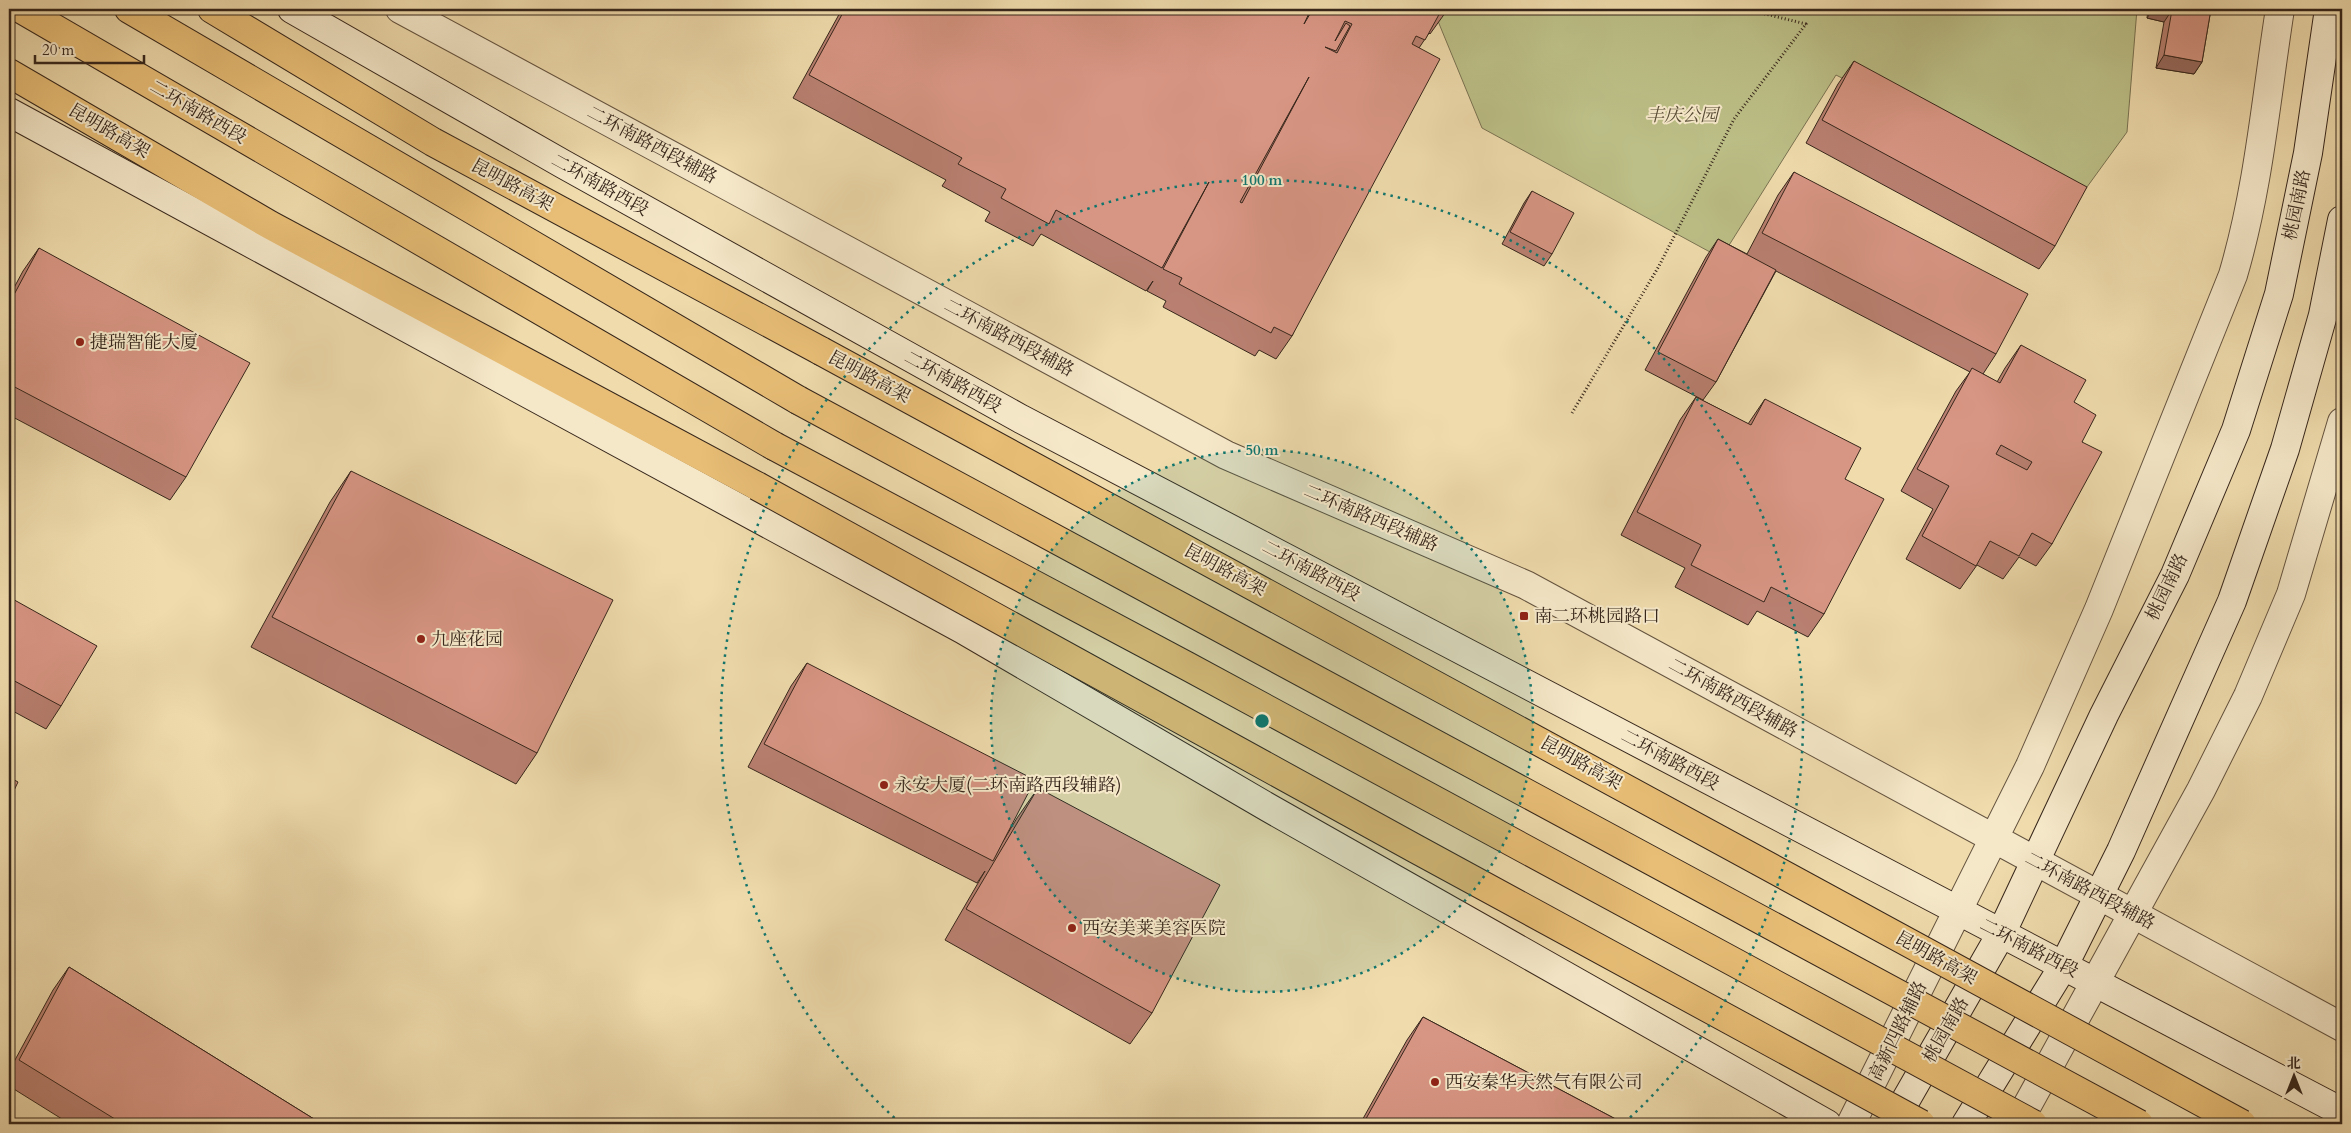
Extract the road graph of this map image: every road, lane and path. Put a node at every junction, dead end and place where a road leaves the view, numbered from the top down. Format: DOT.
graph roads {
  1 [pos="21,9"];
  2 [pos="129,9"];
  3 [pos="212,9"];
  4 [pos="292,9"];
  5 [pos="400,9"];
  6 [pos="1745,9"];
  7 [pos="2280,9"];
  8 [pos="2329,9"];
  9 [pos="9,73"];
  10 [pos="9,112"];
  11 [pos="2342,220"];
  12 [pos="2332,315"];
  13 [pos="1572,413"];
  14 [pos="2342,422"];
  15 [pos="1993,839"];
  16 [pos="2035,862"];
  17 [pos="2099,895"];
  18 [pos="1957,911"];
  19 [pos="2132,913"];
  20 [pos="2001,934"];
  21 [pos="2064,965"];
  22 [pos="2094,981"];
  23 [pos="2342,1027"];
  24 [pos="2342,1112"];
  25 [pos="1827,1124"];
  26 [pos="1851,1124"];
  27 [pos="1892,1124"];
  28 [pos="1921,1124"];
  29 [pos="1966,1124"];
  30 [pos="2017,1124"];
  31 [pos="2032,1124"];
  32 [pos="2139,1124"];
  33 [pos="2242,1124"];
  1 -- 31 [label="highway, 二环南路西段, bridge"];
  2 -- 32 [label="highway, bridge"];
  3 -- 33 [label="highway, 昆明路高架, bridge"];
  4 -- 18 [label="main road, 二环南路西段"];
  5 -- 15 [label="main road, 二环南路西段辅路"];
  6 -- 13 [label="path"];
  7 -- 15 [label="main road, 高新四路辅路"];
  8 -- 16 [label="main road, 桃园南路"];
  9 -- 28 [label="highway, 昆明路高架, bridge"];
  10 -- 25 [label="main road"];
  11 -- 12 [label="main road"];
  12 -- 17 [label="main road"];
  14 -- 19 [label="main road"];
  15 -- 16 [label="main road, 二环南路西段辅路"];
  15 -- 18 [label="main road, 高新四路辅路"];
  16 -- 17 [label="main road, 二环南路西段辅路"];
  16 -- 20 [label="main road, 桃园南路"];
  17 -- 19 [label="main road, 二环南路西段辅路"];
  17 -- 21 [label="main road"];
  18 -- 20 [label="main road, 二环南路西段"];
  18 -- 26 [label="main road, 高新四路辅路"];
  19 -- 22 [label="main road"];
  19 -- 23 [label="main road, 二环南路西段辅路"];
  20 -- 21 [label="main road, 二环南路西段"];
  20 -- 27 [label="main road, 桃园南路"];
  21 -- 22 [label="main road, 二环南路西段"];
  21 -- 29 [label="main road"];
  22 -- 24 [label="main road, 二环南路西段"];
  22 -- 30 [label="main road"];
}
